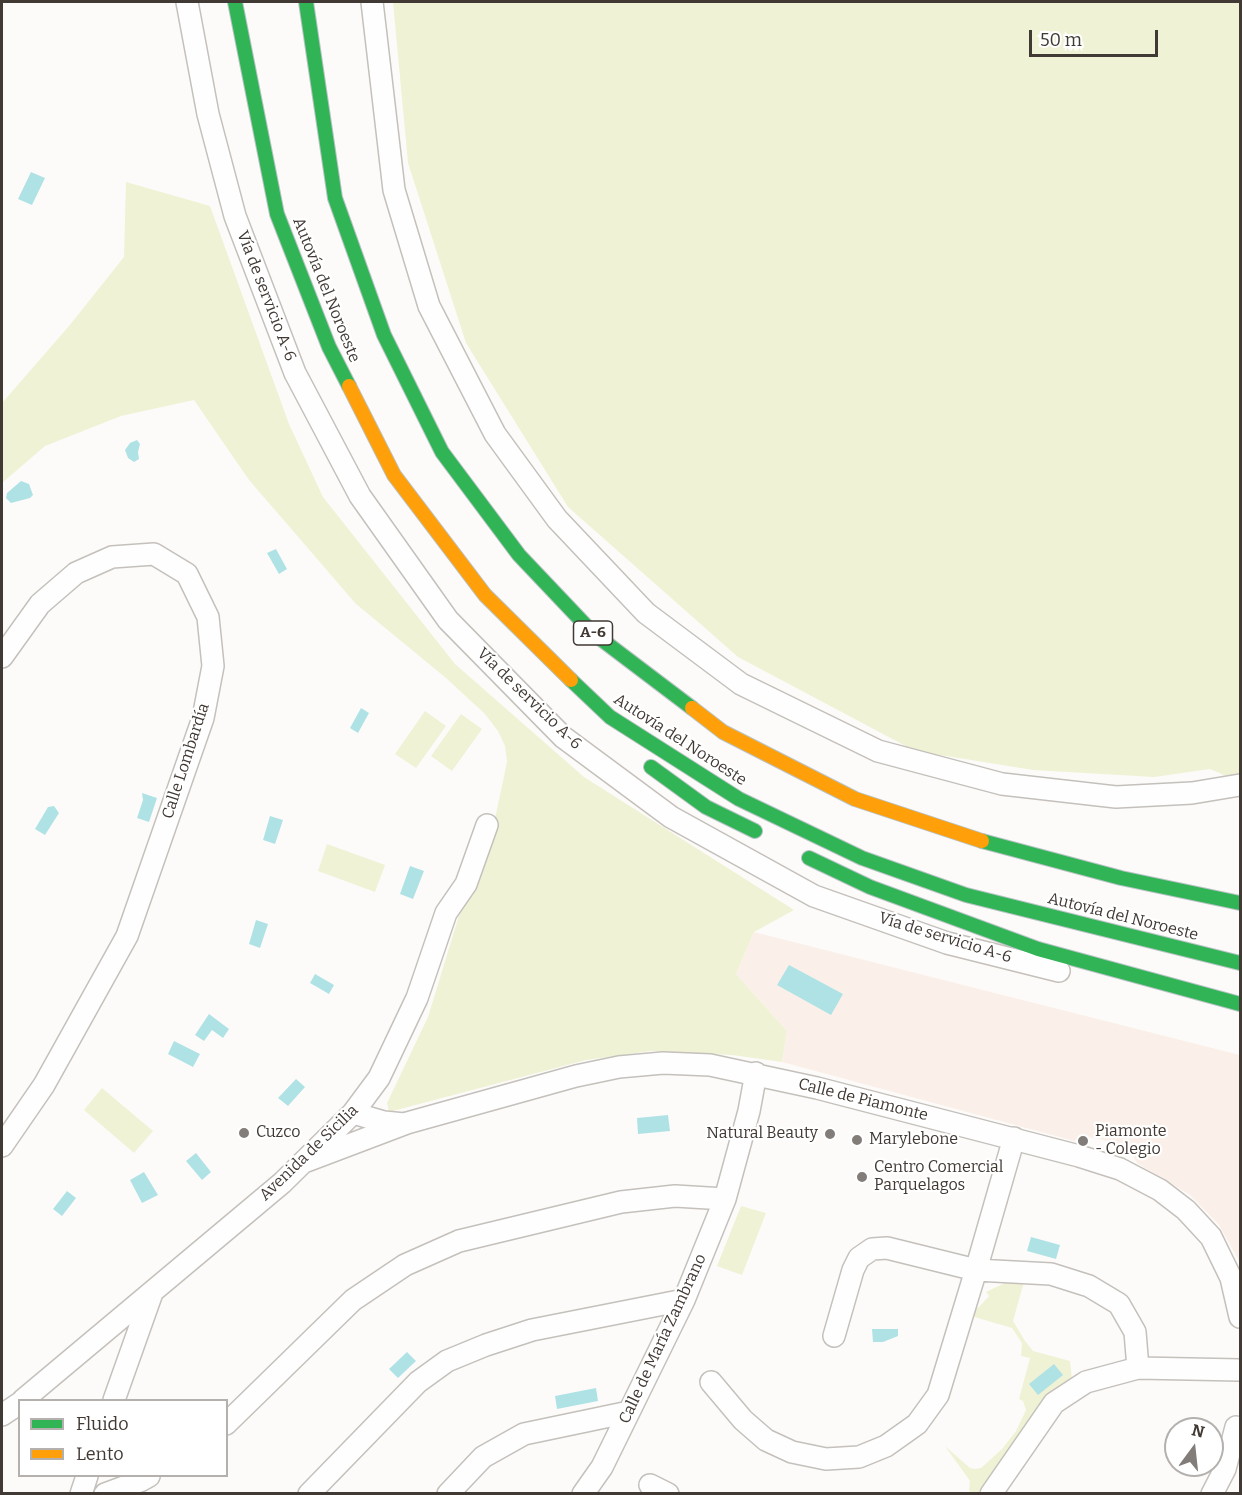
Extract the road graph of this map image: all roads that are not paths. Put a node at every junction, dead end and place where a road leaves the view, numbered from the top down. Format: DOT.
graph roads {
  1 [pos="187,2"];
  2 [pos="235,2"];
  3 [pos="306,2"];
  4 [pos="372,2"];
  5 [pos="2,657"];
  6 [pos="610,717"];
  7 [pos="618,736"];
  8 [pos="640,759"];
  9 [pos="1240,785"];
  10 [pos="487,825"];
  11 [pos="767,837"];
  12 [pos="798,852"];
  13 [pos="1240,903"];
  14 [pos="1240,963"];
  15 [pos="1240,1004"];
  16 [pos="1240,1017"];
  17 [pos="756,1073"];
  18 [pos="353,1113"];
  19 [pos="407,1124"];
  20 [pos="1014,1138"];
  21 [pos="2,1146"];
  22 [pos="304,1162"];
  23 [pos="725,1199"];
  24 [pos="976,1270"];
  25 [pos="152,1292"];
  26 [pos="684,1300"];
  27 [pos="1240,1317"];
  28 [pos="834,1336"];
  29 [pos="1138,1368"];
  30 [pos="1240,1370"];
  31 [pos="711,1382"];
  32 [pos="25,1399"];
  33 [pos="115,1399"];
  34 [pos="18,1404"];
  35 [pos="629,1412"];
  36 [pos="2,1415"];
  37 [pos="228,1422"];
  38 [pos="1239,1424"];
  39 [pos="1240,1454"];
  40 [pos="1225,1469"];
  41 [pos="87,1477"];
  42 [pos="147,1477"];
  43 [pos="81,1494"];
  44 [pos="105,1494"];
  45 [pos="309,1494"];
  46 [pos="448,1494"];
  47 [pos="583,1494"];
  48 [pos="991,1494"];
  49 [pos="1212,1494"];
  1 -- 16 [label="street, Vía de servicio A-6"];
  2 -- 6 [label="highway, Autovía del Noroeste"];
  3 -- 13 [label="highway, Autovía del Noroeste / A-6"];
  4 -- 9 [label="street"];
  5 -- 21 [label="street, Calle Lombardía"];
  6 -- 7 [label="highway"];
  6 -- 14 [label="highway, Autovía del Noroeste"];
  8 -- 11 [label="highway"];
  10 -- 18 [label="street, Avenida de Sicilia"];
  12 -- 15 [label="highway"];
  17 -- 19 [label="street, Calle de Piamonte"];
  17 -- 20 [label="street, Calle de Piamonte"];
  17 -- 23 [label="street, Calle de María Zambrano"];
  18 -- 19 [label="street, Calle de Piamonte"];
  18 -- 22 [label="street, Avenida de Sicilia"];
  19 -- 22 [label="street, Calle de Piamonte"];
  20 -- 24 [label="street"];
  20 -- 27 [label="street, Calle de Piamonte"];
  22 -- 25 [label="street, Avenida de Sicilia"];
  23 -- 26 [label="street, Calle de María Zambrano"];
  23 -- 37 [label="street"];
  24 -- 28 [label="street"];
  24 -- 29 [label="street"];
  24 -- 31 [label="street"];
  25 -- 32 [label="street, Avenida de Sicilia"];
  25 -- 33 [label="street"];
  26 -- 35 [label="street, Calle de María Zambrano"];
  26 -- 45 [label="street"];
  29 -- 30 [label="street"];
  29 -- 48 [label="street"];
  34 -- 36 [label="street"];
  35 -- 46 [label="street"];
  35 -- 47 [label="street, Calle de María Zambrano"];
  38 -- 40 [label="street"];
  39 -- 40 [label="street"];
  40 -- 49 [label="street"];
  41 -- 43 [label="street"];
  42 -- 44 [label="street"];
}
